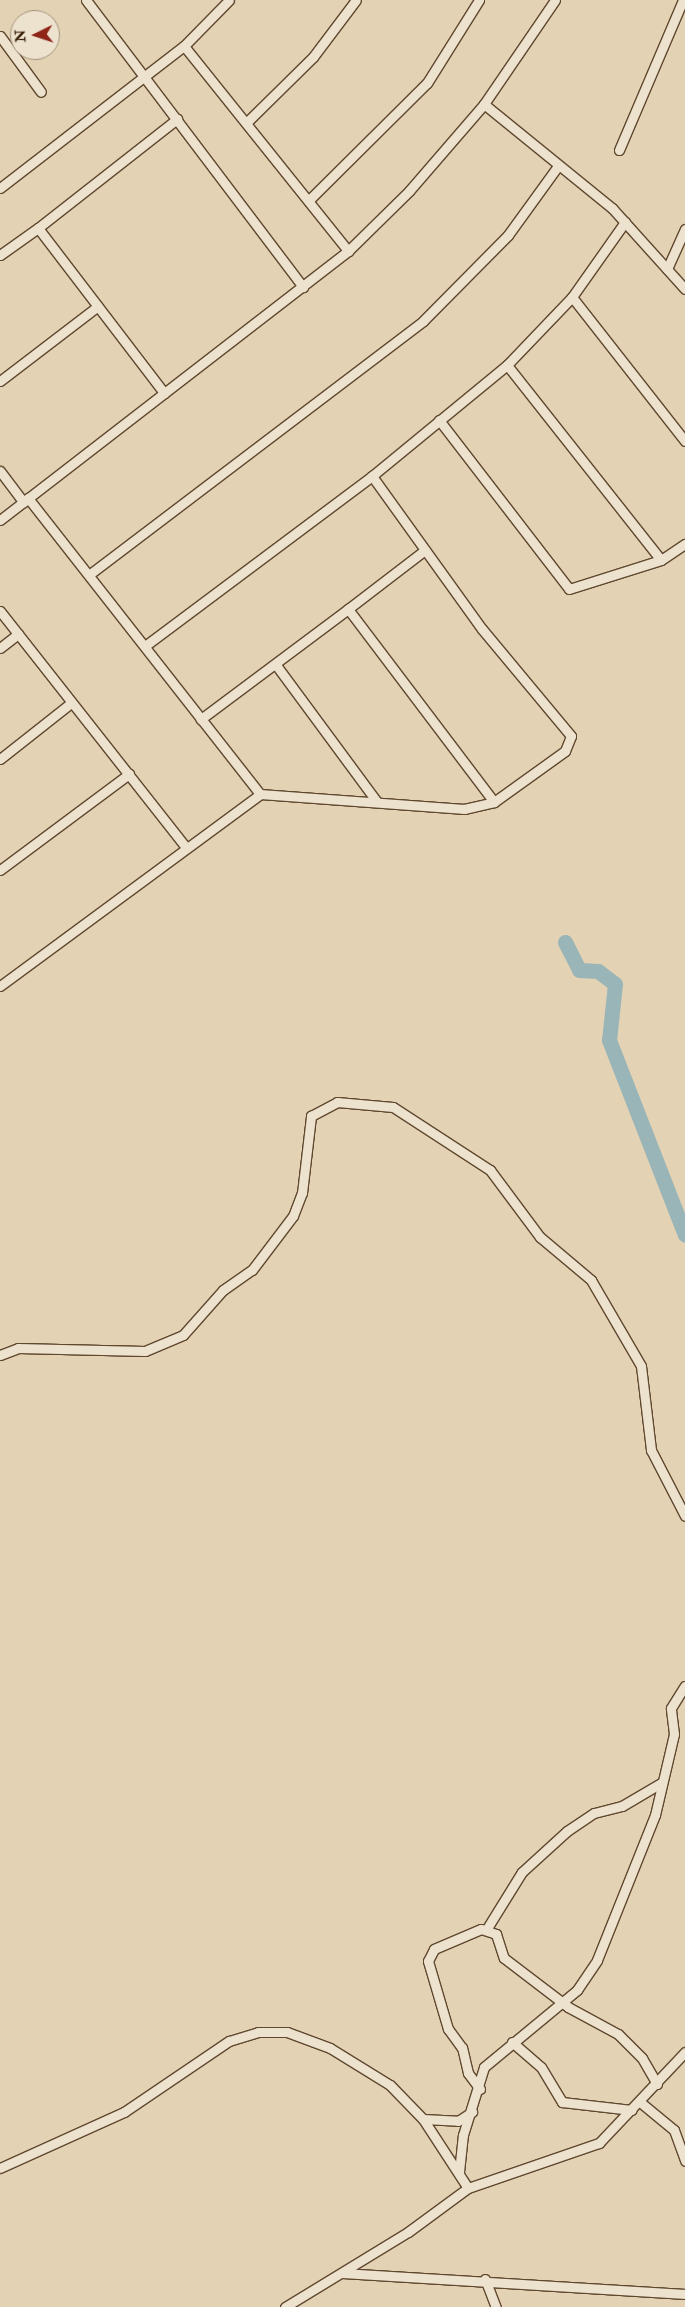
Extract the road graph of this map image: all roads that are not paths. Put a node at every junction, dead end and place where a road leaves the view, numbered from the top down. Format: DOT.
graph roads {
  1 [pos="229,0"];
  2 [pos="356,0"];
  3 [pos="479,0"];
  4 [pos="555,0"];
  5 [pos="683,0"];
  6 [pos="88,1"];
  7 [pos="0,36"];
  8 [pos="184,46"];
  9 [pos="144,74"];
  10 [pos="41,92"];
  11 [pos="484,104"];
  12 [pos="177,119"];
  13 [pos="247,122"];
  14 [pos="619,150"];
  15 [pos="558,166"];
  16 [pos="0,188"];
  17 [pos="309,200"];
  18 [pos="625,222"];
  19 [pos="38,228"];
  20 [pos="685,228"];
  21 [pos="348,251"];
  22 [pos="0,255"];
  23 [pos="667,269"];
  24 [pos="303,287"];
  25 [pos="685,290"];
  26 [pos="572,297"];
  27 [pos="98,306"];
  28 [pos="507,365"];
  29 [pos="0,381"];
  30 [pos="164,393"];
  31 [pos="439,420"];
  32 [pos="685,441"];
  33 [pos="0,471"];
  34 [pos="372,476"];
  35 [pos="26,500"];
  36 [pos="0,520"];
  37 [pos="685,544"];
  38 [pos="425,550"];
  39 [pos="660,560"];
  40 [pos="90,574"];
  41 [pos="348,609"];
  42 [pos="0,611"];
  43 [pos="18,634"];
  44 [pos="144,646"];
  45 [pos="0,648"];
  46 [pos="276,665"];
  47 [pos="71,703"];
  48 [pos="201,719"];
  49 [pos="0,759"];
  50 [pos="129,774"];
  51 [pos="260,794"];
  52 [pos="377,802"];
  53 [pos="494,802"];
  54 [pos="185,846"];
  55 [pos="0,870"];
  56 [pos="0,986"];
  57 [pos="0,1355"];
  58 [pos="685,1516"];
  59 [pos="685,1686"];
  60 [pos="661,1783"];
  61 [pos="486,1930"];
  62 [pos="561,2002"];
  63 [pos="512,2042"];
  64 [pos="685,2052"];
  65 [pos="657,2084"];
  66 [pos="480,2088"];
  67 [pos="640,2102"];
  68 [pos="632,2110"];
  69 [pos="472,2112"];
  70 [pos="423,2119"];
  71 [pos="682,2138"];
  72 [pos="685,2162"];
  73 [pos="0,2168"];
  74 [pos="459,2172"];
  75 [pos="468,2188"];
  76 [pos="341,2272"];
  77 [pos="485,2279"];
  78 [pos="685,2294"];
  79 [pos="285,2307"];
  80 [pos="496,2307"];
  1 -- 8 [label="street"];
  2 -- 13 [label="street"];
  3 -- 17 [label="street"];
  4 -- 11 [label="street"];
  5 -- 14 [label="street"];
  6 -- 9 [label="street"];
  7 -- 10 [label="street"];
  8 -- 9 [label="street"];
  8 -- 13 [label="street"];
  9 -- 12 [label="street"];
  9 -- 16 [label="street"];
  11 -- 15 [label="street"];
  11 -- 21 [label="street"];
  12 -- 19 [label="street"];
  12 -- 24 [label="street"];
  13 -- 17 [label="street"];
  15 -- 18 [label="street"];
  15 -- 40 [label="street"];
  17 -- 21 [label="street"];
  18 -- 23 [label="street"];
  18 -- 26 [label="street"];
  19 -- 22 [label="street"];
  19 -- 27 [label="street"];
  20 -- 23 [label="street"];
  21 -- 24 [label="street"];
  23 -- 25 [label="street"];
  24 -- 30 [label="street"];
  26 -- 28 [label="street"];
  26 -- 32 [label="street"];
  27 -- 29 [label="street"];
  27 -- 30 [label="street"];
  28 -- 31 [label="street"];
  28 -- 39 [label="street"];
  30 -- 35 [label="street"];
  31 -- 34 [label="street"];
  31 -- 39 [label="street"];
  33 -- 35 [label="street"];
  34 -- 38 [label="street"];
  34 -- 44 [label="street"];
  35 -- 36 [label="street"];
  35 -- 40 [label="street"];
  37 -- 39 [label="street"];
  38 -- 41 [label="street"];
  38 -- 53 [label="street"];
  40 -- 44 [label="street"];
  41 -- 46 [label="street"];
  41 -- 53 [label="street"];
  42 -- 43 [label="street"];
  43 -- 45 [label="street"];
  43 -- 47 [label="street"];
  44 -- 48 [label="street"];
  46 -- 48 [label="street"];
  46 -- 52 [label="street"];
  47 -- 49 [label="street"];
  47 -- 50 [label="street"];
  48 -- 51 [label="street"];
  50 -- 54 [label="street"];
  50 -- 55 [label="street"];
  51 -- 52 [label="street"];
  51 -- 54 [label="street"];
  52 -- 53 [label="street"];
  54 -- 56 [label="street"];
  57 -- 58 [label="street"];
  59 -- 60 [label="street"];
  60 -- 61 [label="street"];
  60 -- 62 [label="street"];
  61 -- 62 [label="street"];
  61 -- 66 [label="street"];
  62 -- 63 [label="street"];
  62 -- 65 [label="street"];
  63 -- 66 [label="street"];
  63 -- 68 [label="street"];
  64 -- 65 [label="street"];
  65 -- 67 [label="street"];
  66 -- 69 [label="street"];
  67 -- 68 [label="street"];
  67 -- 71 [label="street"];
  68 -- 75 [label="street"];
  69 -- 70 [label="street"];
  69 -- 74 [label="street"];
  70 -- 73 [label="street"];
  70 -- 74 [label="street"];
  71 -- 72 [label="street"];
  74 -- 75 [label="street"];
  75 -- 76 [label="street"];
  76 -- 77 [label="street"];
  76 -- 79 [label="street"];
  77 -- 78 [label="street"];
  77 -- 80 [label="street"];
}
